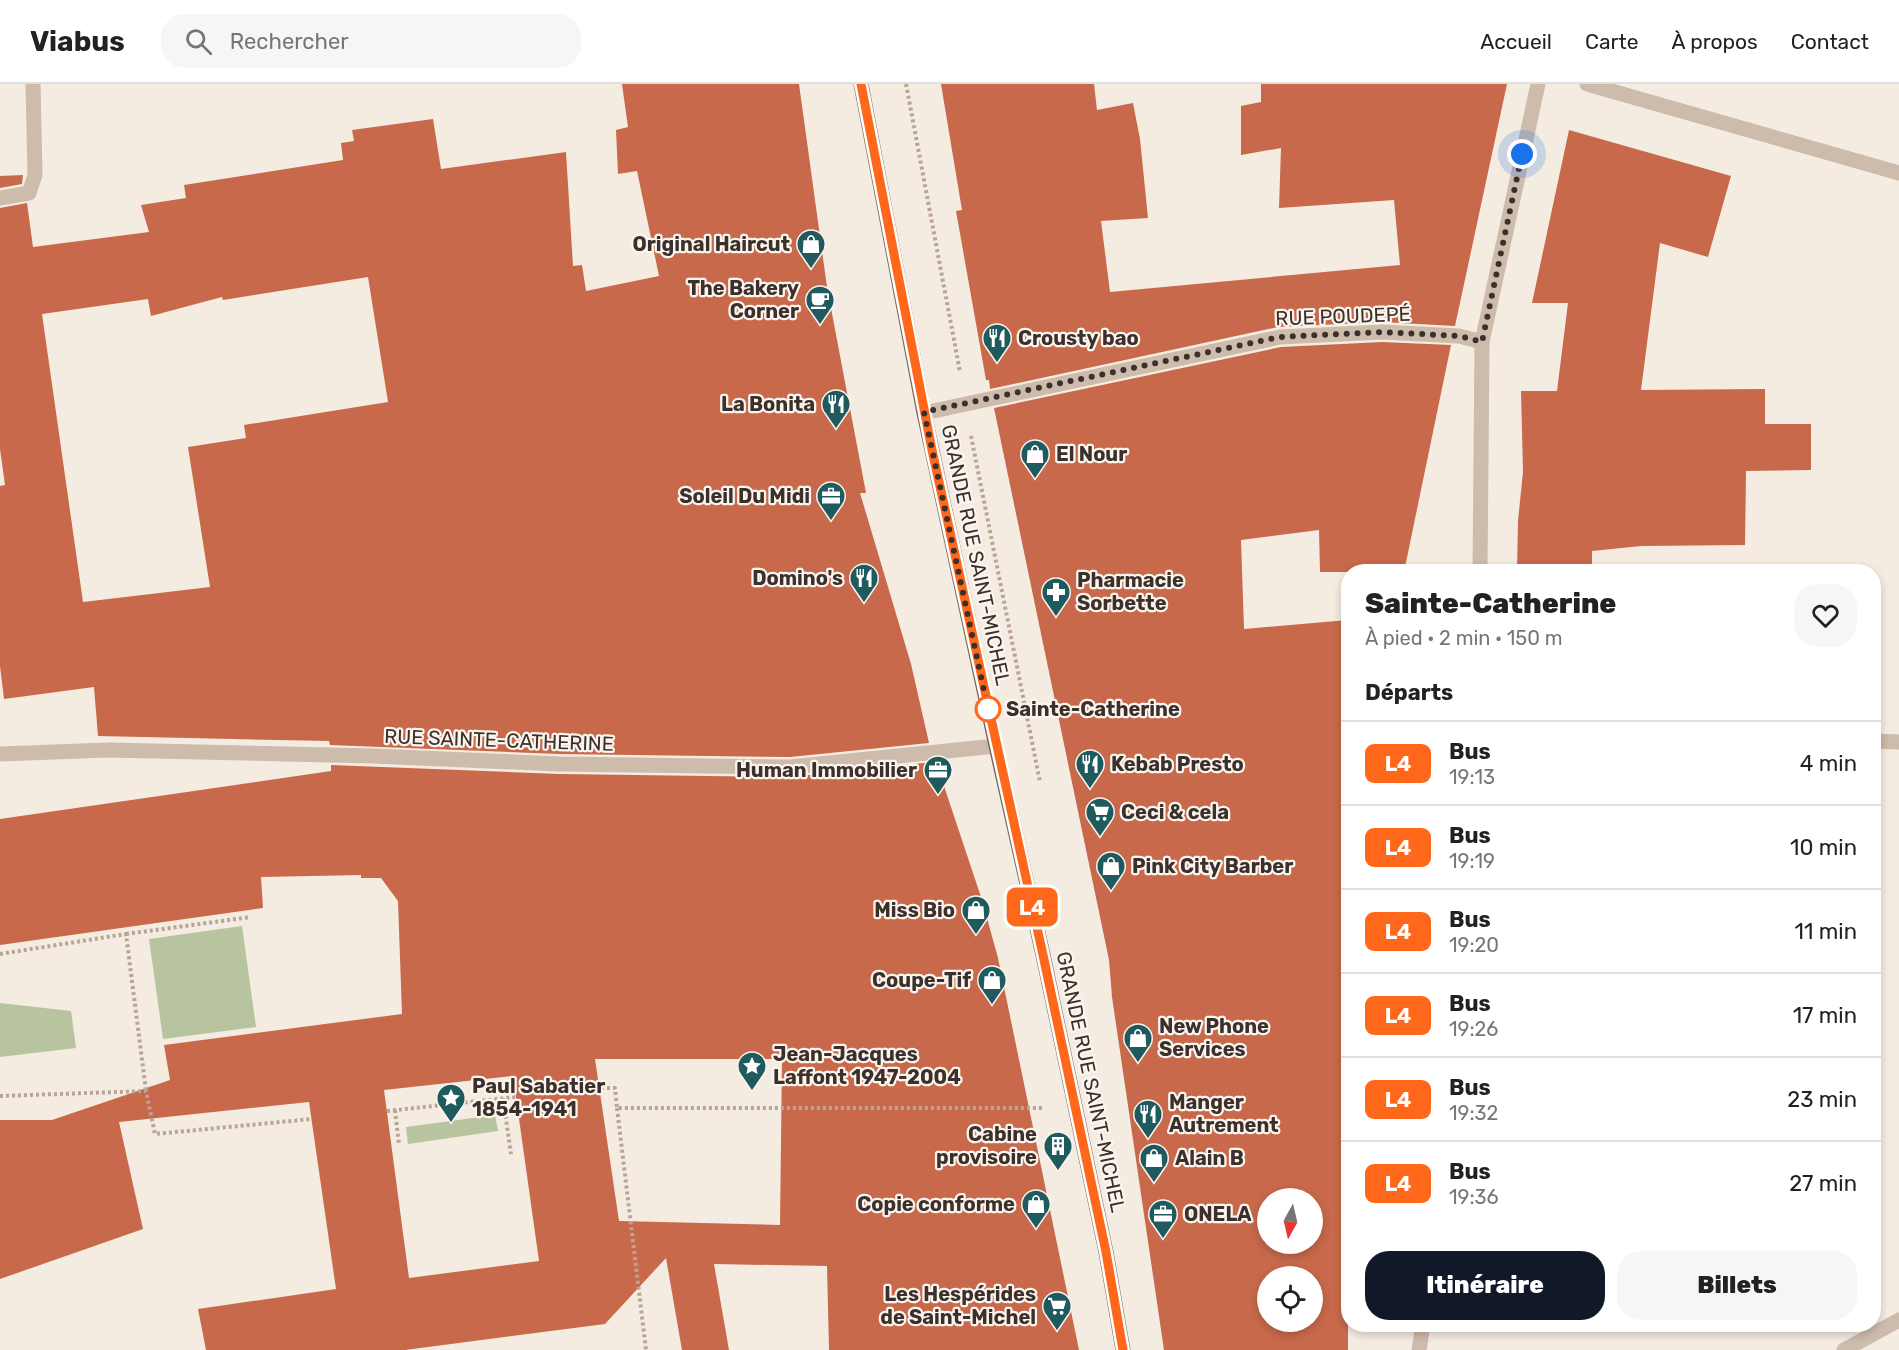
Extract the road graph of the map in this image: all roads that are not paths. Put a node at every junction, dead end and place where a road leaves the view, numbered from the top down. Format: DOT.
graph roads {
  1 [pos="33,84"];
  2 [pos="861,84"];
  3 [pos="1538,84"];
  4 [pos="1587,84"];
  5 [pos="1899,173"];
  6 [pos="0,198"];
  7 [pos="1482,342"];
  8 [pos="924,412"];
  9 [pos="1480,564"];
  10 [pos="1881,741"];
  11 [pos="1899,742"];
  12 [pos="996,746"];
  13 [pos="0,754"];
  14 [pos="1899,1320"];
  15 [pos="1881,1330"];
  16 [pos="1422,1332"];
  17 [pos="1877,1332"];
  18 [pos="1123,1350"];
  19 [pos="1419,1350"];
  20 [pos="1845,1350"];
  1 -- 6 [label="street"];
  2 -- 8 [label="main road, GRANDE RUE SAINT-MICHEL"];
  3 -- 7 [label="street"];
  4 -- 5 [label="street"];
  7 -- 8 [label="street, RUE POUDEPÉ"];
  7 -- 9 [label="street"];
  8 -- 12 [label="main road, GRANDE RUE SAINT-MICHEL"];
  10 -- 11 [label="street"];
  12 -- 13 [label="street, RUE SAINTE-CATHERINE"];
  12 -- 18 [label="main road, GRANDE RUE SAINT-MICHEL"];
  14 -- 15 [label="street"];
  16 -- 19 [label="street"];
  17 -- 20 [label="street"];
}
